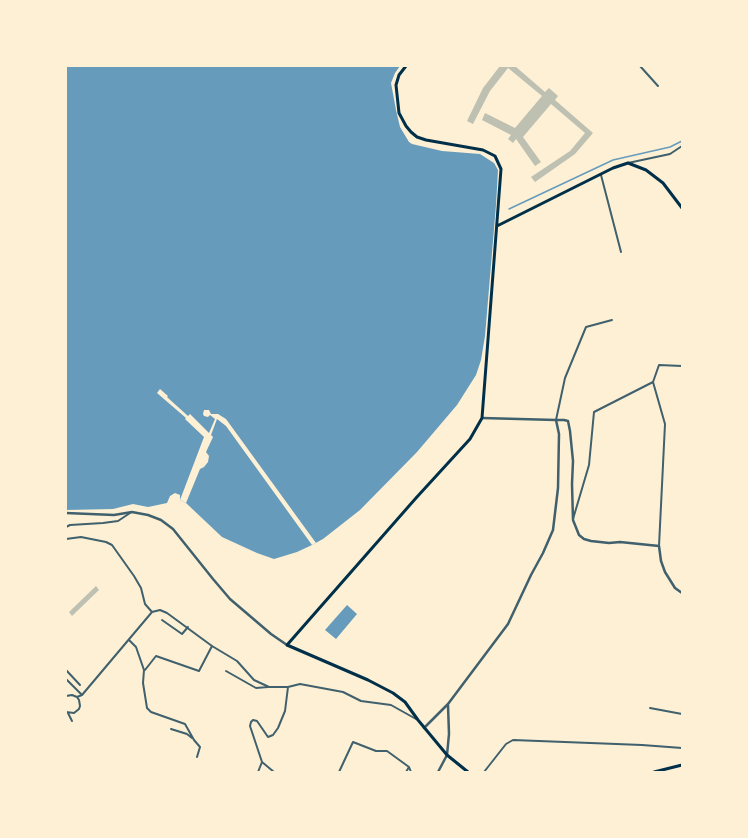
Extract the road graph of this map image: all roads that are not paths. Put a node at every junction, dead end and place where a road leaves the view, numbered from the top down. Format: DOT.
graph roads {
  1 [pos="406,66"];
  2 [pos="640,66"];
  3 [pos="658,86"];
  4 [pos="682,146"];
  5 [pos="628,162"];
  6 [pos="601,174"];
  7 [pos="682,208"];
  8 [pos="497,226"];
  9 [pos="621,252"];
  10 [pos="612,320"];
  11 [pos="682,366"];
  12 [pos="653,382"];
  13 [pos="482,418"];
  14 [pos="556,420"];
  15 [pos="132,512"];
  16 [pos="66,513"];
  17 [pos="573,520"];
  18 [pos="66,527"];
  19 [pos="66,539"];
  20 [pos="659,546"];
  21 [pos="682,593"];
  22 [pos="152,612"];
  23 [pos="162,620"];
  24 [pos="188,627"];
  25 [pos="129,640"];
  26 [pos="287,645"];
  27 [pos="212,646"];
  28 [pos="66,670"];
  29 [pos="144,670"];
  30 [pos="226,671"];
  31 [pos="66,679"];
  32 [pos="80,685"];
  33 [pos="269,687"];
  34 [pos="288,687"];
  35 [pos="82,695"];
  36 [pos="66,696"];
  37 [pos="77,697"];
  38 [pos="448,704"];
  39 [pos="650,708"];
  40 [pos="67,713"];
  41 [pos="682,714"];
  42 [pos="418,720"];
  43 [pos="72,721"];
  44 [pos="424,728"];
  45 [pos="171,729"];
  46 [pos="194,740"];
  47 [pos="682,748"];
  48 [pos="447,755"];
  49 [pos="197,757"];
  50 [pos="262,762"];
  51 [pos="682,765"];
  52 [pos="409,767"];
  53 [pos="258,772"];
  54 [pos="274,772"];
  55 [pos="339,772"];
  56 [pos="406,772"];
  57 [pos="411,772"];
  58 [pos="438,772"];
  59 [pos="468,772"];
  60 [pos="484,772"];
  61 [pos="654,772"];
  1 -- 8 [label="main road"];
  2 -- 3 [label="street"];
  4 -- 5 [label="street"];
  5 -- 6 [label="main road"];
  5 -- 7 [label="main road"];
  6 -- 8 [label="main road"];
  6 -- 9 [label="street"];
  8 -- 13 [label="main road"];
  10 -- 14 [label="street"];
  11 -- 12 [label="street"];
  12 -- 17 [label="street"];
  12 -- 20 [label="street"];
  13 -- 14 [label="street"];
  13 -- 26 [label="main road"];
  14 -- 17 [label="street"];
  14 -- 38 [label="street"];
  15 -- 16 [label="street"];
  15 -- 18 [label="street"];
  15 -- 26 [label="street"];
  17 -- 20 [label="street"];
  19 -- 22 [label="street"];
  20 -- 21 [label="street"];
  22 -- 24 [label="street"];
  22 -- 25 [label="street"];
  23 -- 24 [label="street"];
  24 -- 27 [label="street"];
  25 -- 29 [label="street"];
  25 -- 35 [label="street"];
  26 -- 42 [label="main road"];
  27 -- 29 [label="street"];
  27 -- 33 [label="street"];
  28 -- 32 [label="street"];
  29 -- 46 [label="street"];
  30 -- 33 [label="street"];
  31 -- 35 [label="street"];
  33 -- 34 [label="street"];
  34 -- 42 [label="street"];
  34 -- 50 [label="street"];
  35 -- 37 [label="street"];
  36 -- 37 [label="street"];
  37 -- 40 [label="street"];
  38 -- 44 [label="street"];
  38 -- 48 [label="street"];
  39 -- 41 [label="street"];
  40 -- 43 [label="street"];
  42 -- 44 [label="main road"];
  44 -- 48 [label="main road"];
  45 -- 46 [label="street"];
  46 -- 49 [label="street"];
  47 -- 60 [label="street"];
  48 -- 58 [label="street"];
  48 -- 59 [label="main road"];
  50 -- 53 [label="street"];
  50 -- 54 [label="street"];
  51 -- 61 [label="main road"];
  52 -- 55 [label="street"];
  52 -- 56 [label="street"];
  52 -- 57 [label="street"];
}
